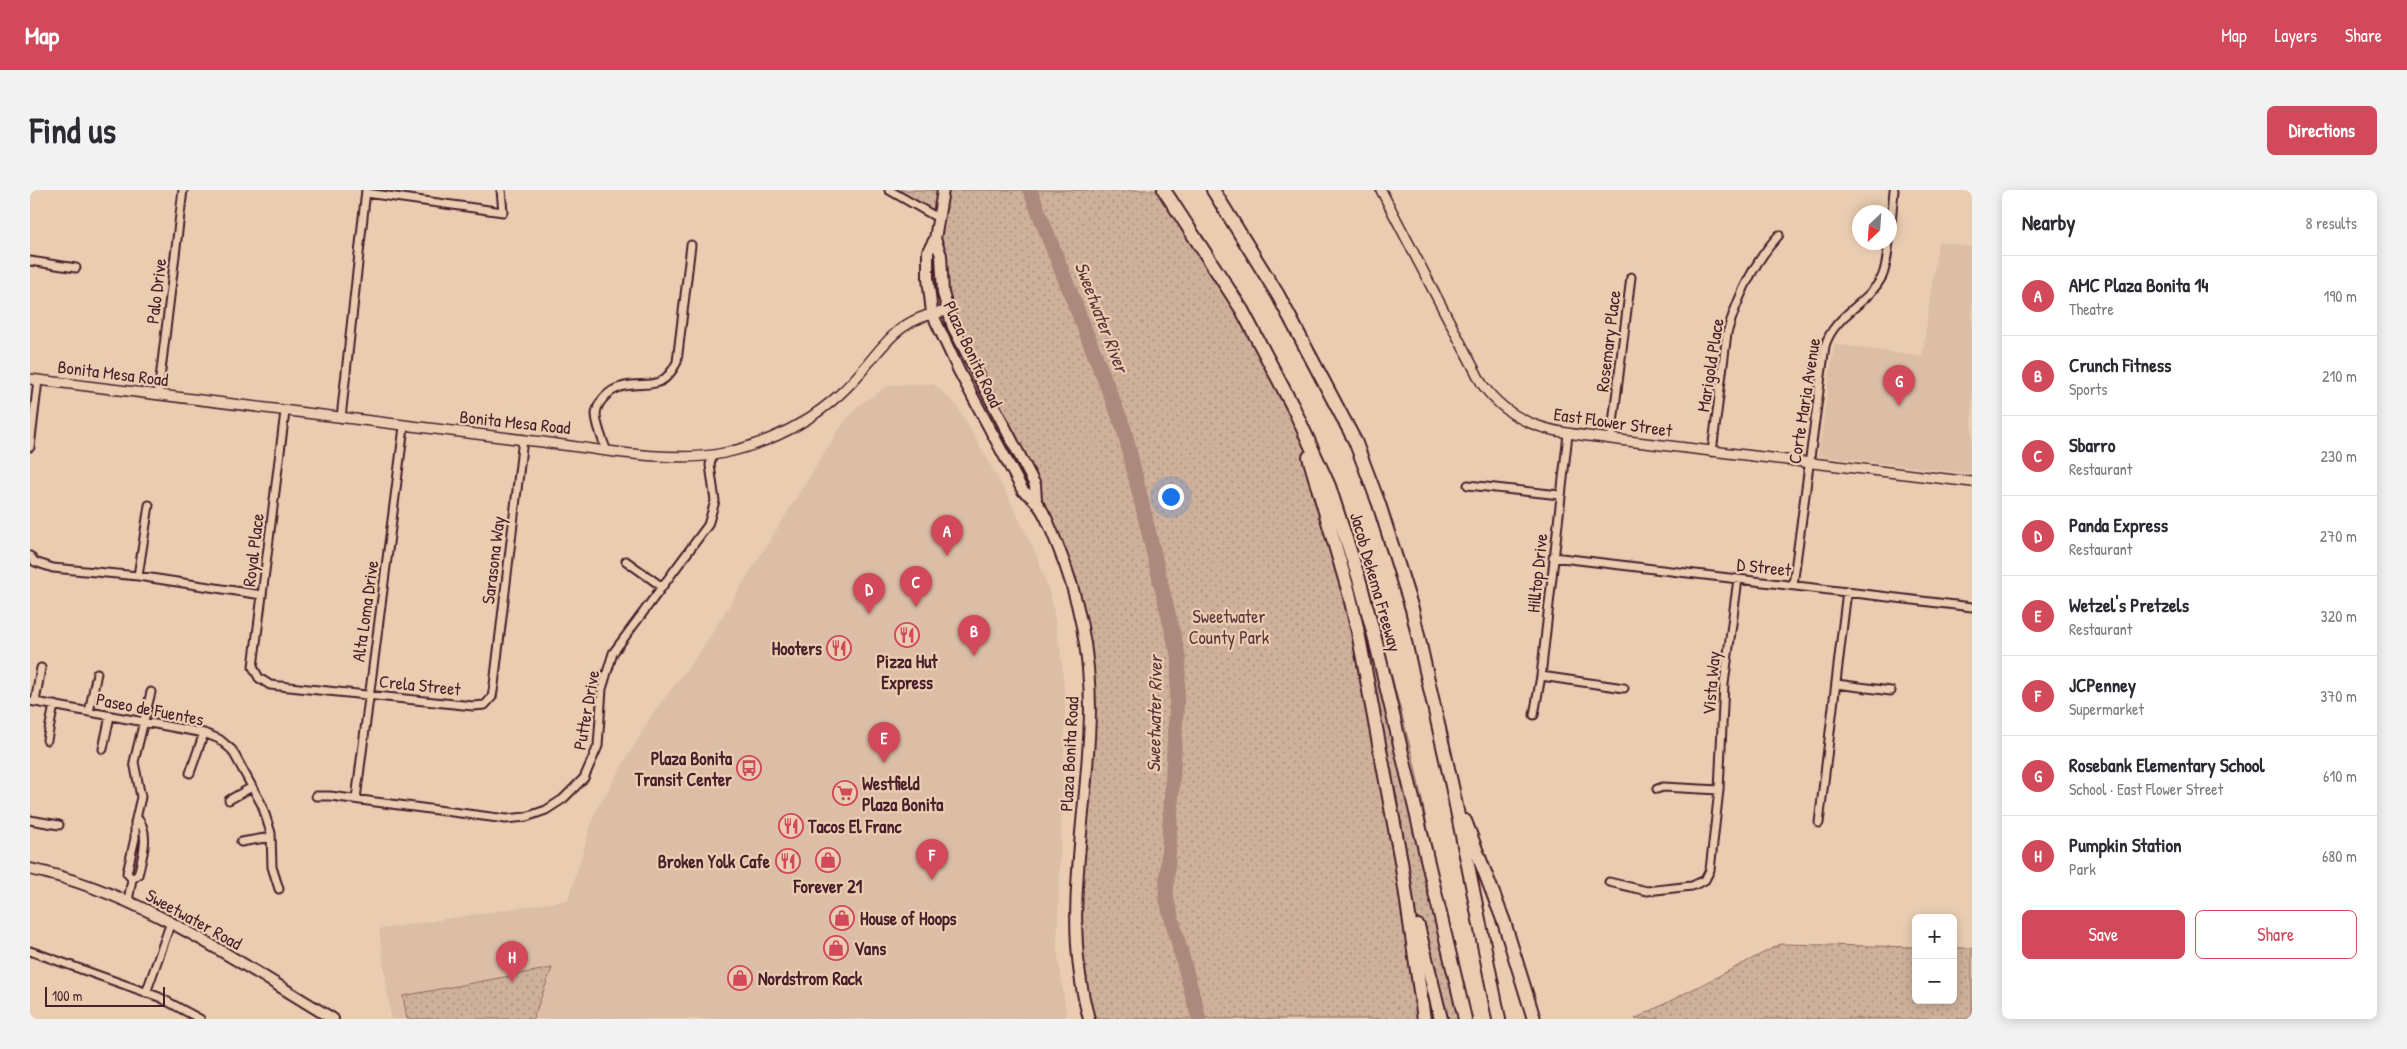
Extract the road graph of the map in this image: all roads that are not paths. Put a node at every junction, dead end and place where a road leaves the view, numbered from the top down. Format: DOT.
graph roads {
  1 [pos="183,190"];
  2 [pos="501,190"];
  3 [pos="889,190"];
  4 [pos="943,190"];
  5 [pos="1164,190"];
  6 [pos="1213,190"];
  7 [pos="1381,190"];
  8 [pos="1894,190"];
  9 [pos="366,192"];
  10 [pos="1893,205"];
  11 [pos="938,218"];
  12 [pos="1779,235"];
  13 [pos="935,239"];
  14 [pos="691,245"];
  15 [pos="1888,250"];
  16 [pos="30,261"];
  17 [pos="76,268"];
  18 [pos="1631,277"];
  19 [pos="949,311"];
  20 [pos="932,313"];
  21 [pos="34,379"];
  22 [pos="158,395"];
  23 [pos="1294,409"];
  24 [pos="285,412"];
  25 [pos="341,418"];
  26 [pos="404,427"];
  27 [pos="1568,434"];
  28 [pos="523,439"];
  29 [pos="1612,439"];
  30 [pos="30,447"];
  31 [pos="606,449"];
  32 [pos="1712,452"];
  33 [pos="712,456"];
  34 [pos="1810,463"];
  35 [pos="1972,482"];
  36 [pos="1468,485"];
  37 [pos="1560,496"];
  38 [pos="1036,499"];
  39 [pos="149,505"];
  40 [pos="30,556"];
  41 [pos="1553,557"];
  42 [pos="626,561"];
  43 [pos="138,576"];
  44 [pos="1738,579"];
  45 [pos="1794,585"];
  46 [pos="661,586"];
  47 [pos="1847,591"];
  48 [pos="262,595"];
  49 [pos="1972,607"];
  50 [pos="41,668"];
  51 [pos="97,673"];
  52 [pos="1541,676"];
  53 [pos="1836,684"];
  54 [pos="270,685"];
  55 [pos="494,685"];
  56 [pos="1624,688"];
  57 [pos="1891,691"];
  58 [pos="151,692"];
  59 [pos="369,694"];
  60 [pos="32,702"];
  61 [pos="54,705"];
  62 [pos="89,712"];
  63 [pos="1534,715"];
  64 [pos="110,716"];
  65 [pos="142,723"];
  66 [pos="204,733"];
  67 [pos="47,740"];
  68 [pos="103,749"];
  69 [pos="190,774"];
  70 [pos="1452,786"];
  71 [pos="252,787"];
  72 [pos="1657,789"];
  73 [pos="1719,790"];
  74 [pos="316,796"];
  75 [pos="356,799"];
  76 [pos="230,800"];
  77 [pos="137,818"];
  78 [pos="30,820"];
  79 [pos="1819,823"];
  80 [pos="59,825"];
  81 [pos="271,838"];
  82 [pos="241,842"];
  83 [pos="1401,861"];
  84 [pos="30,869"];
  85 [pos="132,879"];
  86 [pos="1610,882"];
  87 [pos="279,889"];
  88 [pos="128,901"];
  89 [pos="171,922"];
  90 [pos="30,951"];
  91 [pos="146,993"];
  92 [pos="200,1019"];
  93 [pos="333,1019"];
  94 [pos="1089,1019"];
  95 [pos="1424,1019"];
  96 [pos="1441,1019"];
  97 [pos="1465,1019"];
  98 [pos="1499,1019"];
  99 [pos="1534,1019"];
  1 -- 22 [label="street, Palo Drive"];
  2 -- 9 [label="street"];
  3 -- 11 [label="street"];
  4 -- 11 [label="main road, Plaza Bonita Road"];
  5 -- 23 [label="highway, Jacob Dekema Freeway"];
  6 -- 70 [label="highway, Jacob Dekema Freeway"];
  7 -- 27 [label="street, East Flower Street"];
  8 -- 10 [label="street"];
  9 -- 25 [label="street"];
  11 -- 13 [label="main road, Plaza Bonita Road"];
  12 -- 32 [label="street, Marigold Place"];
  13 -- 19 [label="main road, Plaza Bonita Road"];
  13 -- 20 [label="main road, Plaza Bonita Road"];
  14 -- 31 [label="street"];
  15 -- 34 [label="street, Corte Maria Avenue"];
  16 -- 17 [label="street"];
  18 -- 29 [label="street, Rosemary Place"];
  19 -- 20 [label="street, Bonita Mesa Road"];
  19 -- 38 [label="main road, Plaza Bonita Road"];
  20 -- 33 [label="street, Bonita Mesa Road"];
  20 -- 38 [label="main road, Plaza Bonita Road"];
  21 -- 22 [label="street, Bonita Mesa Road"];
  21 -- 30 [label="street"];
  22 -- 24 [label="street, Bonita Mesa Road"];
  23 -- 83 [label="highway"];
  23 -- 97 [label="highway, Jacob Dekema Freeway"];
  24 -- 25 [label="street, Bonita Mesa Road"];
  24 -- 48 [label="street, Royal Place"];
  25 -- 26 [label="street, Bonita Mesa Road"];
  26 -- 28 [label="street, Bonita Mesa Road"];
  26 -- 59 [label="street, Alta Loma Drive"];
  27 -- 29 [label="street, East Flower Street"];
  27 -- 37 [label="street, Hilltop Drive"];
  28 -- 31 [label="street, Bonita Mesa Road"];
  28 -- 55 [label="street, Sarasona Way"];
  29 -- 32 [label="street, East Flower Street"];
  31 -- 33 [label="street, Bonita Mesa Road"];
  32 -- 34 [label="street, East Flower Street"];
  33 -- 46 [label="street, Putter Drive"];
  34 -- 35 [label="street, East Flower Street"];
  34 -- 45 [label="street, Corte Maria Avenue"];
  36 -- 37 [label="street"];
  37 -- 41 [label="street, Hilltop Drive"];
  38 -- 94 [label="main road, Plaza Bonita Road"];
  39 -- 43 [label="street"];
  40 -- 43 [label="street"];
  41 -- 44 [label="street, D Street"];
  41 -- 52 [label="street, Hilltop Drive"];
  42 -- 46 [label="street"];
  43 -- 48 [label="street"];
  44 -- 45 [label="street, D Street"];
  44 -- 73 [label="street, Vista Way"];
  45 -- 47 [label="street, D Street"];
  46 -- 75 [label="street, Putter Drive"];
  47 -- 49 [label="street, D Street"];
  47 -- 53 [label="street"];
  48 -- 54 [label="street, Royal Place"];
  50 -- 60 [label="street"];
  51 -- 62 [label="street"];
  52 -- 56 [label="street"];
  52 -- 63 [label="street, Hilltop Drive"];
  53 -- 57 [label="street"];
  53 -- 79 [label="street"];
  54 -- 59 [label="street, Crela Street"];
  55 -- 59 [label="street, Crela Street"];
  58 -- 65 [label="street"];
  59 -- 75 [label="street, Alta Loma Drive"];
  60 -- 61 [label="street, Paseo de Fuentes"];
  61 -- 62 [label="street, Paseo de Fuentes"];
  61 -- 67 [label="street"];
  62 -- 64 [label="street, Paseo de Fuentes"];
  64 -- 65 [label="street, Paseo de Fuentes"];
  64 -- 68 [label="street"];
  65 -- 66 [label="street, Paseo de Fuentes"];
  65 -- 77 [label="street"];
  66 -- 69 [label="street"];
  66 -- 71 [label="street, Paseo de Fuentes"];
  70 -- 98 [label="highway, Jacob Dekema Freeway"];
  70 -- 99 [label="highway"];
  71 -- 76 [label="street"];
  71 -- 81 [label="street, Paseo de Fuentes"];
  72 -- 73 [label="street"];
  73 -- 86 [label="street, Vista Way"];
  74 -- 75 [label="street, Putter Drive"];
  77 -- 85 [label="street"];
  77 -- 85 [label="street"];
  78 -- 80 [label="street"];
  81 -- 82 [label="street"];
  81 -- 87 [label="street, Paseo de Fuentes"];
  83 -- 95 [label="highway"];
  83 -- 96 [label="highway"];
  84 -- 88 [label="main road, Sweetwater Road"];
  85 -- 88 [label="street"];
  88 -- 89 [label="main road, Sweetwater Road"];
  89 -- 91 [label="street"];
  89 -- 93 [label="main road, Sweetwater Road"];
  90 -- 91 [label="street"];
  91 -- 92 [label="street"];
}
